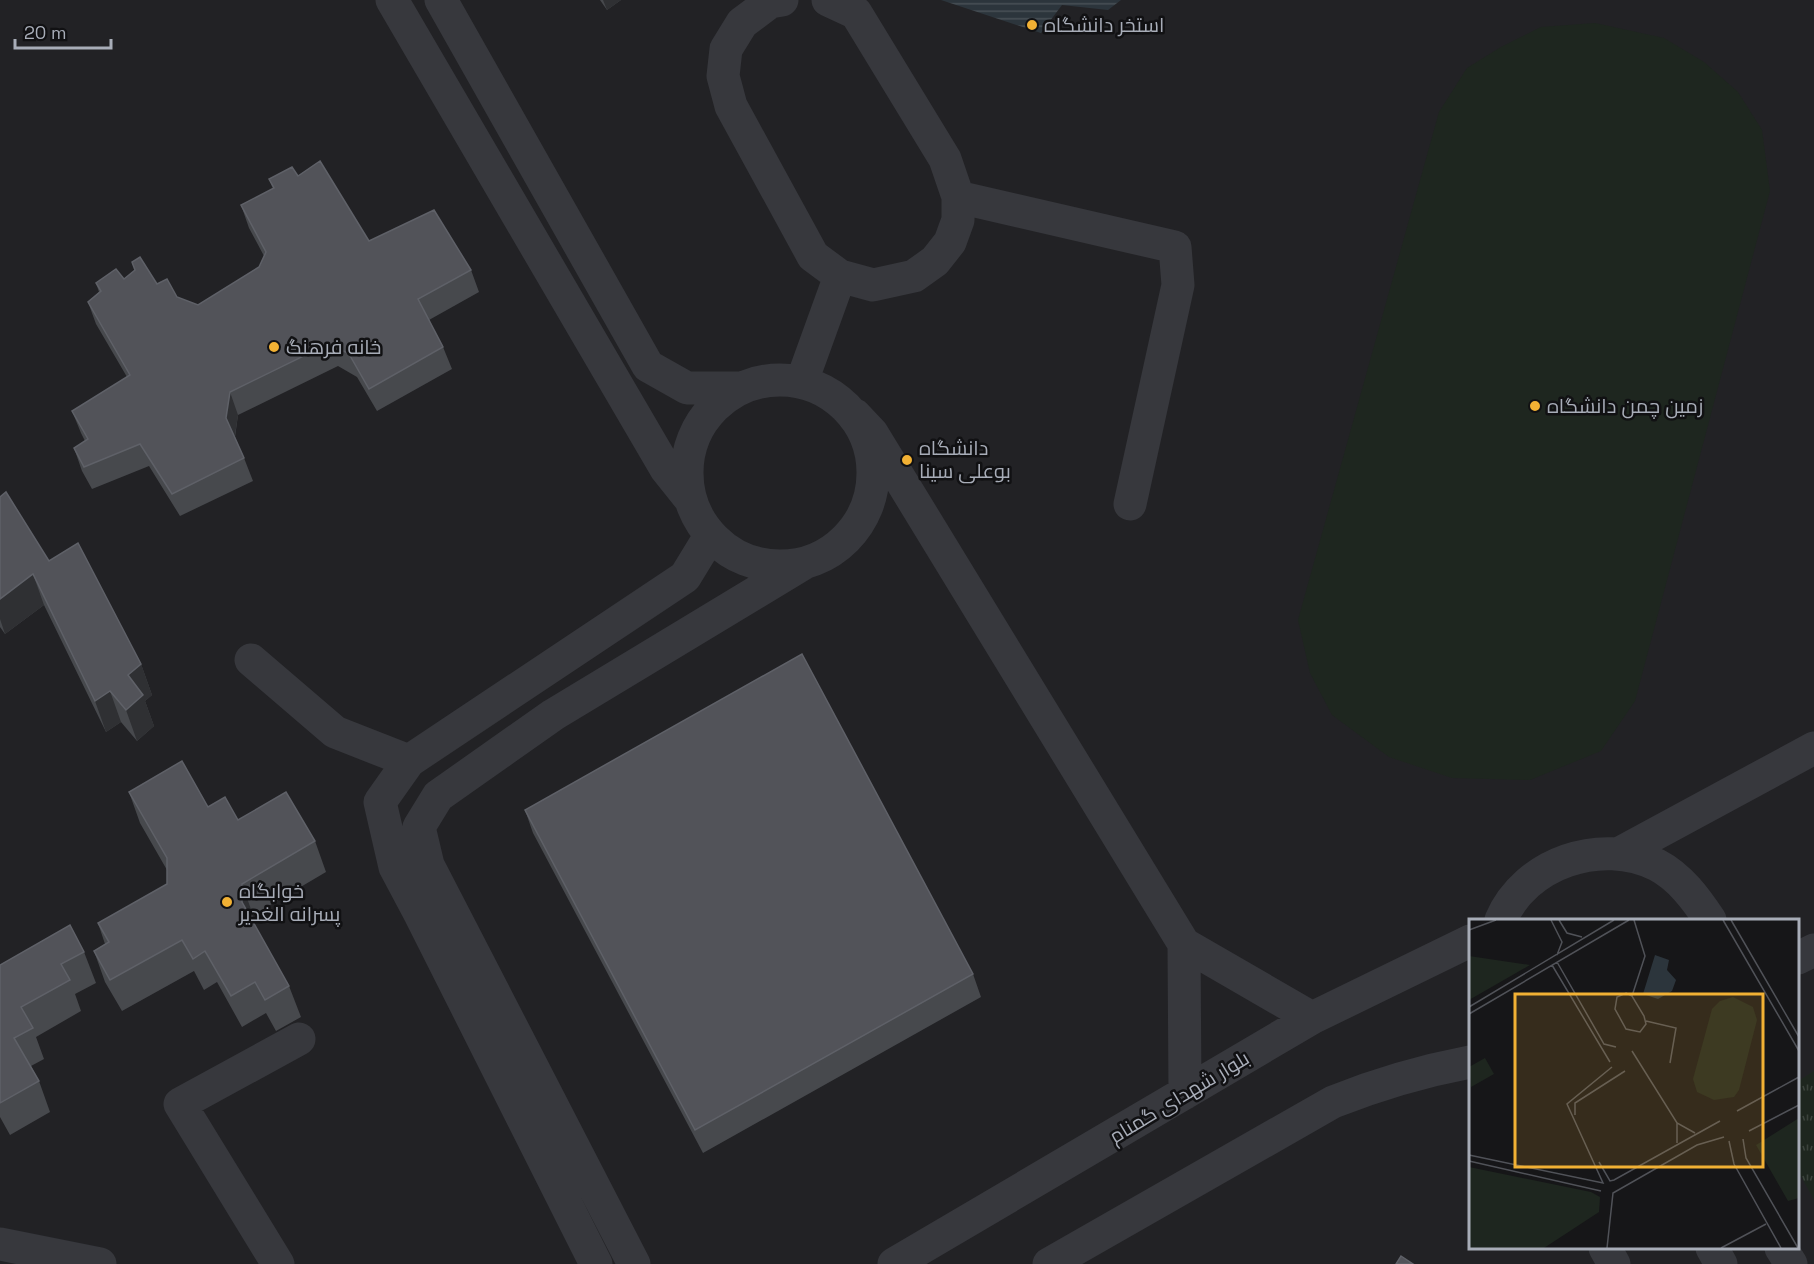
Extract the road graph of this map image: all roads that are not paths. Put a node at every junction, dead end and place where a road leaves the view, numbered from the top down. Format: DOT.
graph roads {
  1 [pos="392,0"];
  2 [pos="441,0"];
  3 [pos="782,0"];
  4 [pos="848,4"];
  5 [pos="958,197"];
  6 [pos="840,276"];
  7 [pos="802,381"];
  8 [pos="738,388"];
  9 [pos="855,416"];
  10 [pos="690,499"];
  11 [pos="1130,504"];
  12 [pos="710,536"];
  13 [pos="803,564"];
  14 [pos="251,660"];
  15 [pos="1814,748"];
  16 [pos="409,761"];
  17 [pos="1620,854"];
  18 [pos="1503,919"];
  19 [pos="1709,919"];
  20 [pos="1469,941"];
  21 [pos="1184,944"];
  22 [pos="1814,950"];
  23 [pos="1799,957"];
  24 [pos="1312,1018"];
  25 [pos="299,1039"];
  26 [pos="1469,1062"];
  27 [pos="1185,1093"];
  28 [pos="0,1244"];
  29 [pos="1606,1249"];
  30 [pos="1713,1249"];
  31 [pos="1782,1249"];
  32 [pos="100,1264"];
  33 [pos="278,1264"];
  34 [pos="596,1264"];
  35 [pos="634,1264"];
  36 [pos="894,1264"];
  37 [pos="1049,1264"];
  38 [pos="1614,1264"];
  39 [pos="1721,1264"];
  40 [pos="1791,1264"];
  1 -- 10 [label="street"];
  2 -- 8 [label="street"];
  3 -- 6 [label="street"];
  4 -- 5 [label="street"];
  5 -- 6 [label="street"];
  5 -- 11 [label="street"];
  6 -- 7 [label="street"];
  7 -- 8 [label="street"];
  7 -- 9 [label="street"];
  8 -- 10 [label="street"];
  9 -- 13 [label="street"];
  9 -- 21 [label="street"];
  10 -- 12 [label="street"];
  12 -- 13 [label="street"];
  12 -- 16 [label="street"];
  13 -- 35 [label="street"];
  14 -- 16 [label="street"];
  15 -- 17 [label="street"];
  16 -- 34 [label="street"];
  17 -- 18 [label="street"];
  17 -- 19 [label="street"];
  20 -- 24 [label="street, بلوار شهدای گمنام"];
  21 -- 24 [label="street"];
  21 -- 27 [label="street"];
  22 -- 23 [label="street"];
  24 -- 27 [label="street, بلوار شهدای گمنام"];
  25 -- 33 [label="street"];
  26 -- 37 [label="street"];
  27 -- 36 [label="street, بلوار شهدای گمنام"];
  28 -- 32 [label="street"];
  29 -- 38 [label="street"];
  30 -- 39 [label="street"];
  31 -- 40 [label="street"];
}
